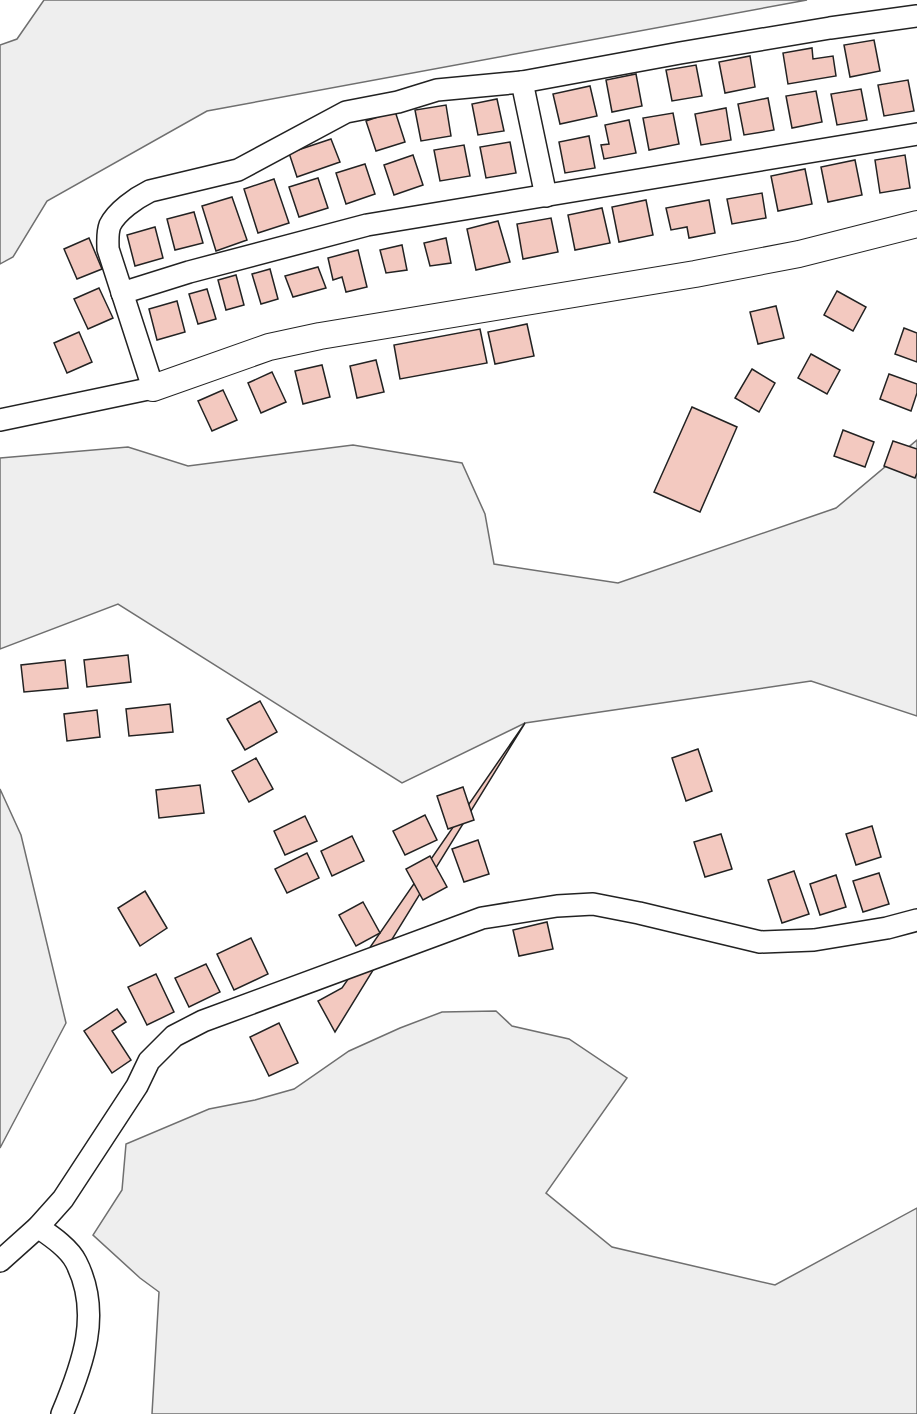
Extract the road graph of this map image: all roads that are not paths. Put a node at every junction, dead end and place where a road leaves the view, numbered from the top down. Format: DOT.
graph roads {
  1 [pos="917,16"];
  2 [pos="522,82"];
  3 [pos="917,134"];
  4 [pos="546,196"];
  5 [pos="917,224"];
  6 [pos="122,293"];
  7 [pos="153,388"];
  8 [pos="0,420"];
  9 [pos="917,920"];
  10 [pos="38,1227"];
  11 [pos="0,1261"];
  12 [pos="62,1414"];
  1 -- 2 [label="street"];
  2 -- 4 [label="street"];
  2 -- 6 [label="street"];
  3 -- 4 [label="street"];
  4 -- 6 [label="street"];
  5 -- 7 [label="street"];
  6 -- 7 [label="street"];
  7 -- 8 [label="street"];
  9 -- 10 [label="street"];
  10 -- 11 [label="street"];
  10 -- 12 [label="street"];
}
